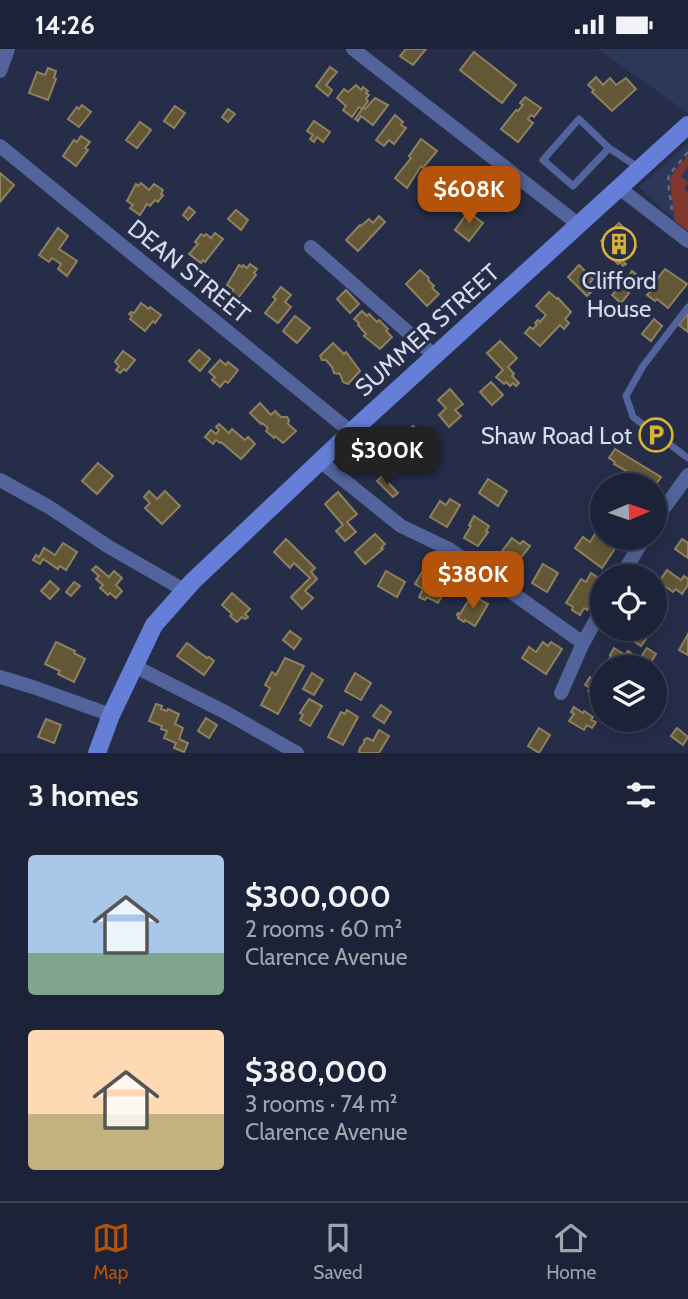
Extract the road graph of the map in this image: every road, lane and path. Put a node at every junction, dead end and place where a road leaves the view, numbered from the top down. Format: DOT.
graph roads {
  1 [pos="8,49"];
  2 [pos="353,49"];
  3 [pos="0,71"];
  4 [pos="688,125"];
  5 [pos="0,146"];
  6 [pos="609,148"];
  7 [pos="688,152"];
  8 [pos="639,168"];
  9 [pos="618,187"];
  10 [pos="578,224"];
  11 [pos="674,230"];
  12 [pos="688,241"];
  13 [pos="311,247"];
  14 [pos="688,307"];
  15 [pos="435,356"];
  16 [pos="351,432"];
  17 [pos="688,458"];
  18 [pos="320,461"];
  19 [pos="688,475"];
  20 [pos="0,480"];
  21 [pos="667,504"];
  22 [pos="184,590"];
  23 [pos="590,630"];
  24 [pos="583,643"];
  25 [pos="134,666"];
  26 [pos="0,677"];
  27 [pos="561,693"];
  28 [pos="111,715"];
  29 [pos="97,753"];
  30 [pos="297,753"];
  1 -- 3 [label="street"];
  2 -- 10 [label="street"];
  4 -- 8 [label="main road, SUMMER STREET"];
  5 -- 16 [label="street, DEAN STREET"];
  6 -- 6 [label="lane"];
  6 -- 8 [label="lane"];
  7 -- 11 [label="path"];
  8 -- 9 [label="main road, SUMMER STREET"];
  9 -- 10 [label="main road, SUMMER STREET"];
  9 -- 11 [label="street"];
  10 -- 15 [label="main road, SUMMER STREET"];
  11 -- 12 [label="street"];
  13 -- 15 [label="street"];
  14 -- 17 [label="lane"];
  15 -- 16 [label="main road, SUMMER STREET"];
  16 -- 18 [label="main road, SUMMER STREET"];
  18 -- 22 [label="main road, SUMMER STREET"];
  18 -- 24 [label="street"];
  19 -- 21 [label="street"];
  20 -- 22 [label="street"];
  22 -- 25 [label="main road, SUMMER STREET"];
  23 -- 24 [label="street"];
  24 -- 27 [label="street"];
  25 -- 28 [label="main road, SUMMER STREET"];
  25 -- 30 [label="street"];
  26 -- 28 [label="street"];
  28 -- 29 [label="main road, SUMMER STREET"];
}
